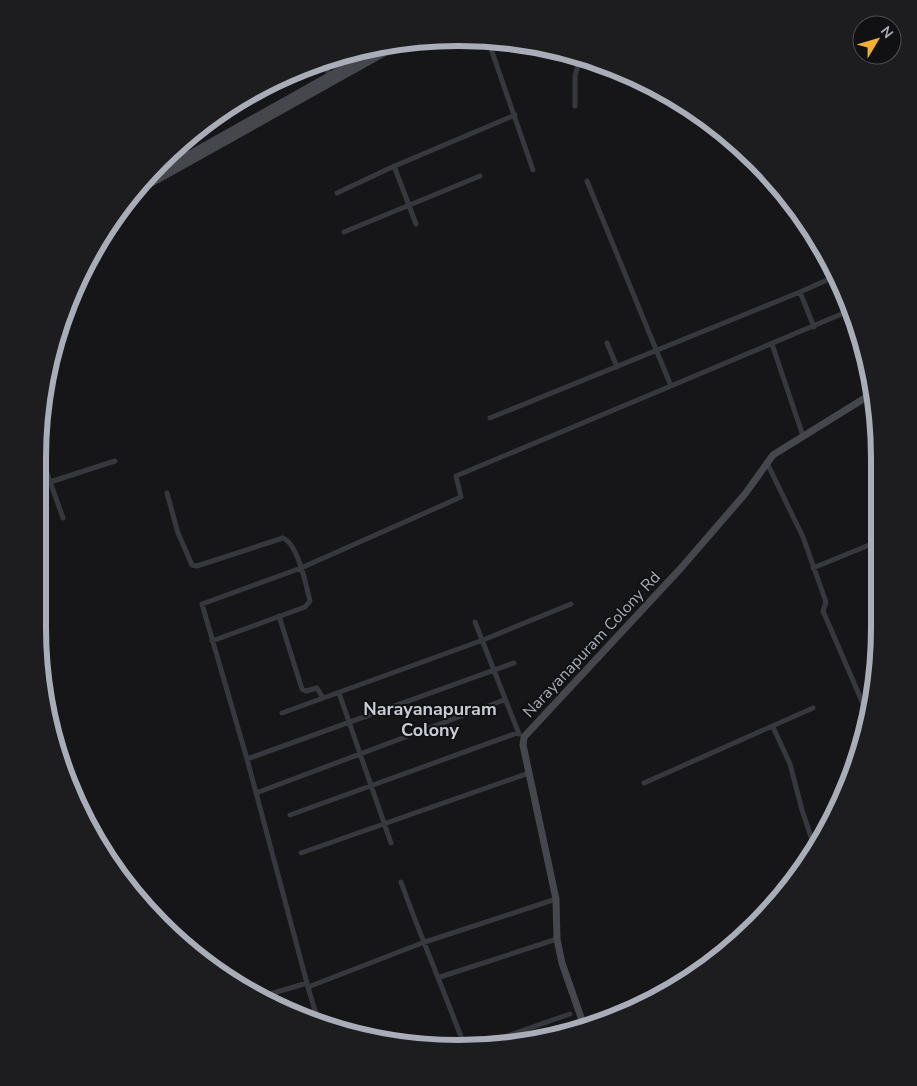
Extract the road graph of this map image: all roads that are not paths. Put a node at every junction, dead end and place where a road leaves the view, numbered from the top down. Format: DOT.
graph roads {
  1 [pos="491,48"];
  2 [pos="384,53"];
  3 [pos="362,58"];
  4 [pos="578,64"];
  5 [pos="326,68"];
  6 [pos="330,76"];
  7 [pos="575,106"];
  8 [pos="515,115"];
  9 [pos="394,166"];
  10 [pos="167,167"];
  11 [pos="534,170"];
  12 [pos="480,176"];
  13 [pos="587,181"];
  14 [pos="154,182"];
  15 [pos="337,193"];
  16 [pos="408,205"];
  17 [pos="416,224"];
  18 [pos="344,232"];
  19 [pos="829,279"];
  20 [pos="800,292"];
  21 [pos="844,313"];
  22 [pos="814,327"];
  23 [pos="607,343"];
  24 [pos="772,344"];
  25 [pos="656,351"];
  26 [pos="617,367"];
  27 [pos="671,386"];
  28 [pos="866,397"];
  29 [pos="490,418"];
  30 [pos="804,436"];
  31 [pos="115,461"];
  32 [pos="767,463"];
  33 [pos="46,470"];
  34 [pos="50,482"];
  35 [pos="166,493"];
  36 [pos="63,518"];
  37 [pos="871,545"];
  38 [pos="300,568"];
  39 [pos="813,568"];
  40 [pos="571,604"];
  41 [pos="279,616"];
  42 [pos="475,622"];
  43 [pos="483,640"];
  44 [pos="212,641"];
  45 [pos="514,662"];
  46 [pos="494,669"];
  47 [pos="338,693"];
  48 [pos="323,698"];
  49 [pos="504,700"];
  50 [pos="863,705"];
  51 [pos="813,708"];
  52 [pos="282,712"];
  53 [pos="350,723"];
  54 [pos="773,727"];
  55 [pos="521,735"];
  56 [pos="360,756"];
  57 [pos="247,759"];
  58 [pos="529,773"];
  59 [pos="644,782"];
  60 [pos="371,785"];
  61 [pos="256,793"];
  62 [pos="290,815"];
  63 [pos="384,823"];
  64 [pos="812,840"];
  65 [pos="391,843"];
  66 [pos="301,853"];
  67 [pos="402,882"];
  68 [pos="556,899"];
  69 [pos="557,939"];
  70 [pos="422,943"];
  71 [pos="440,977"];
  72 [pos="308,985"];
  73 [pos="270,994"];
  74 [pos="316,1014"];
  75 [pos="570,1014"];
  76 [pos="582,1021"];
  77 [pos="504,1037"];
  78 [pos="462,1040"];
  1 -- 8 [label="street"];
  2 -- 14 [label="street"];
  3 -- 6 [label="street"];
  4 -- 7 [label="street"];
  5 -- 6 [label="street"];
  6 -- 10 [label="street"];
  8 -- 9 [label="street"];
  8 -- 11 [label="street"];
  9 -- 15 [label="street"];
  9 -- 16 [label="street"];
  12 -- 16 [label="street"];
  13 -- 25 [label="street"];
  16 -- 17 [label="street"];
  16 -- 18 [label="street"];
  19 -- 20 [label="street"];
  20 -- 22 [label="street"];
  20 -- 25 [label="street"];
  21 -- 22 [label="street"];
  22 -- 24 [label="street"];
  23 -- 26 [label="street"];
  24 -- 27 [label="street"];
  24 -- 30 [label="street"];
  25 -- 26 [label="street"];
  25 -- 27 [label="street"];
  26 -- 29 [label="street"];
  27 -- 38 [label="street"];
  28 -- 30 [label="street, Narayanapuram Colony Rd"];
  30 -- 32 [label="street, Narayanapuram Colony Rd"];
  31 -- 34 [label="street"];
  32 -- 39 [label="street"];
  32 -- 55 [label="street, Narayanapuram Colony Rd"];
  33 -- 34 [label="street"];
  34 -- 36 [label="street"];
  35 -- 38 [label="street"];
  37 -- 39 [label="street"];
  38 -- 41 [label="street"];
  38 -- 44 [label="street"];
  39 -- 50 [label="street"];
  40 -- 43 [label="street"];
  41 -- 44 [label="street"];
  41 -- 48 [label="street"];
  42 -- 43 [label="street"];
  43 -- 46 [label="street"];
  43 -- 47 [label="street"];
  44 -- 57 [label="street"];
  45 -- 46 [label="street"];
  46 -- 49 [label="street"];
  46 -- 53 [label="street"];
  47 -- 48 [label="street"];
  47 -- 53 [label="street"];
  48 -- 52 [label="street"];
  49 -- 55 [label="street"];
  49 -- 56 [label="street"];
  51 -- 54 [label="street"];
  53 -- 56 [label="street"];
  53 -- 57 [label="street"];
  54 -- 59 [label="street"];
  54 -- 64 [label="street"];
  55 -- 58 [label="street, Narayanapuram Colony Rd"];
  55 -- 60 [label="street"];
  56 -- 60 [label="street"];
  56 -- 61 [label="street"];
  57 -- 61 [label="street"];
  58 -- 63 [label="street"];
  58 -- 68 [label="street, Narayanapuram Colony Rd"];
  60 -- 62 [label="street"];
  60 -- 63 [label="street"];
  61 -- 72 [label="street"];
  63 -- 65 [label="street"];
  63 -- 66 [label="street"];
  67 -- 70 [label="street"];
  68 -- 69 [label="street, Narayanapuram Colony Rd"];
  68 -- 70 [label="street"];
  69 -- 71 [label="street"];
  69 -- 76 [label="street, Narayanapuram Colony Rd"];
  70 -- 71 [label="street"];
  70 -- 72 [label="street"];
  71 -- 78 [label="street"];
  72 -- 73 [label="street"];
  72 -- 74 [label="street"];
  75 -- 77 [label="street"];
}
